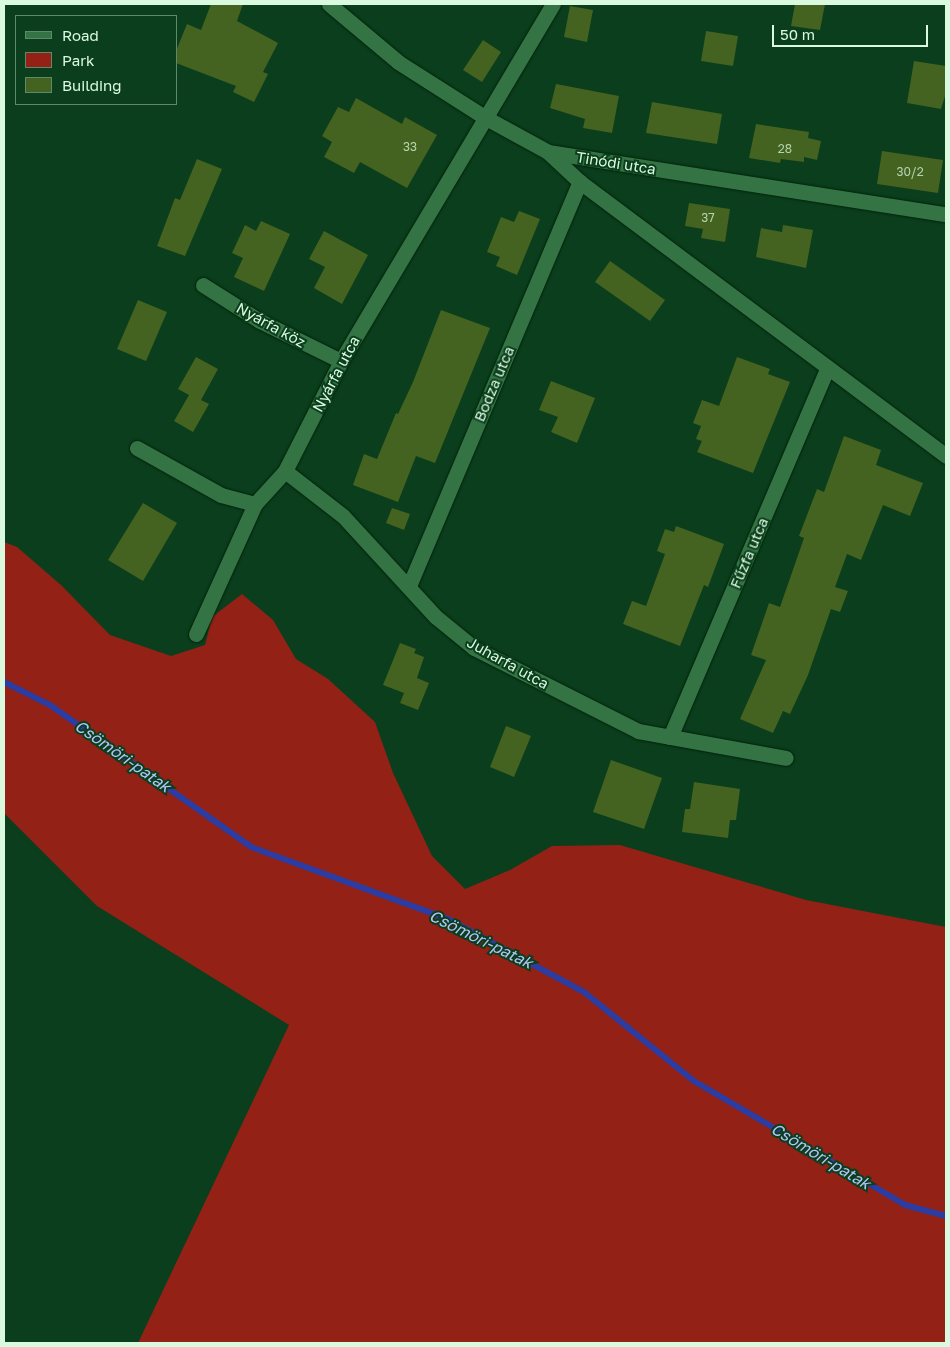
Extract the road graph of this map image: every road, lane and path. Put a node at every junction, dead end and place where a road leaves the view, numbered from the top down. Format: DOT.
graph roads {
  1 [pos="329,4"];
  2 [pos="553,4"];
  3 [pos="486,118"];
  4 [pos="548,152"];
  5 [pos="580,182"];
  6 [pos="946,214"];
  7 [pos="203,285"];
  8 [pos="341,361"];
  9 [pos="827,369"];
  10 [pos="137,448"];
  11 [pos="946,456"];
  12 [pos="285,471"];
  13 [pos="256,504"];
  14 [pos="409,586"];
  15 [pos="196,634"];
  16 [pos="670,737"];
  17 [pos="786,758"];
  1 -- 3 [label="street, Tinódi utca"];
  2 -- 3 [label="street, Nyárfa utca"];
  3 -- 4 [label="street, Tinódi utca"];
  3 -- 8 [label="street, Nyárfa utca"];
  4 -- 5 [label="street"];
  4 -- 6 [label="street, Tinódi utca"];
  5 -- 9 [label="street"];
  5 -- 14 [label="street, Bodza utca"];
  7 -- 8 [label="street, Nyárfa köz"];
  8 -- 12 [label="street, Nyárfa utca"];
  9 -- 11 [label="street"];
  9 -- 16 [label="street, Fűzfa utca"];
  10 -- 13 [label="street"];
  12 -- 13 [label="street, Nyárfa utca"];
  12 -- 14 [label="street, Juharfa utca"];
  13 -- 15 [label="street, Nyárfa utca"];
  14 -- 16 [label="street, Juharfa utca"];
  16 -- 17 [label="street, Juharfa utca"];
}
